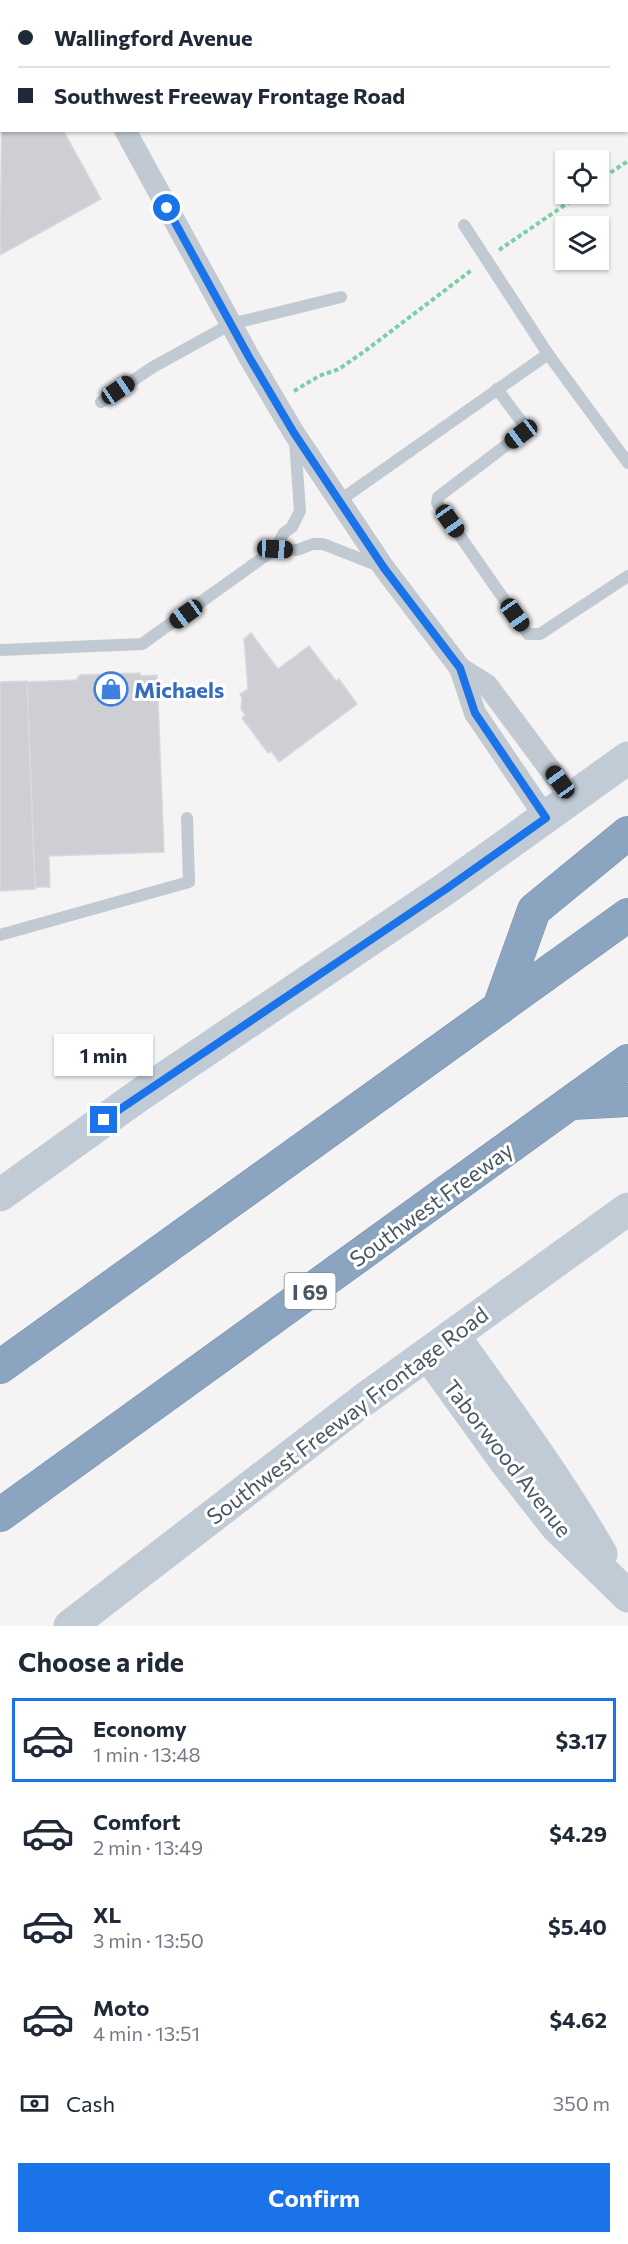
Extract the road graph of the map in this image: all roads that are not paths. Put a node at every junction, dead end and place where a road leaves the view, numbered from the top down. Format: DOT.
graph roads {
  1 [pos="126,132"];
  2 [pos="464,225"];
  3 [pos="341,297"];
  4 [pos="231,324"];
  5 [pos="548,354"];
  6 [pos="497,389"];
  7 [pos="101,402"];
  8 [pos="294,433"];
  9 [pos="628,463"];
  10 [pos="339,501"];
  11 [pos="275,549"];
  12 [pos="384,568"];
  13 [pos="628,576"];
  14 [pos="0,650"];
  15 [pos="460,668"];
  16 [pos="628,758"];
  17 [pos="572,799"];
  18 [pos="187,818"];
  19 [pos="546,818"];
  20 [pos="628,833"];
  21 [pos="628,915"];
  22 [pos="0,935"];
  23 [pos="499,1008"];
  24 [pos="628,1061"];
  25 [pos="628,1100"];
  26 [pos="571,1103"];
  27 [pos="0,1195"];
  28 [pos="628,1209"];
  29 [pos="440,1345"];
  30 [pos="0,1367"];
  31 [pos="0,1515"];
  32 [pos="623,1590"];
  33 [pos="70,1626"];
  1 -- 4 [label="street"];
  2 -- 5 [label="lane"];
  3 -- 4 [label="lane"];
  4 -- 7 [label="lane"];
  4 -- 8 [label="street"];
  5 -- 6 [label="lane"];
  5 -- 9 [label="lane"];
  6 -- 10 [label="lane"];
  6 -- 13 [label="lane"];
  8 -- 10 [label="street"];
  8 -- 11 [label="lane"];
  10 -- 12 [label="street"];
  11 -- 12 [label="lane"];
  11 -- 14 [label="lane"];
  12 -- 15 [label="street"];
  15 -- 17 [label="street"];
  15 -- 19 [label="street"];
  16 -- 17 [label="main road"];
  17 -- 19 [label="main road"];
  18 -- 22 [label="lane"];
  19 -- 27 [label="main road"];
  20 -- 23 [label="highway"];
  21 -- 23 [label="highway"];
  23 -- 30 [label="highway"];
  24 -- 26 [label="highway, Southwest Freeway / I 69"];
  25 -- 26 [label="highway"];
  26 -- 31 [label="highway, Southwest Freeway / I 69"];
  28 -- 29 [label="main road, Southwest Freeway Frontage Road"];
  29 -- 32 [label="main road, Taborwood Avenue"];
  29 -- 33 [label="main road, Southwest Freeway Frontage Road"];
}
